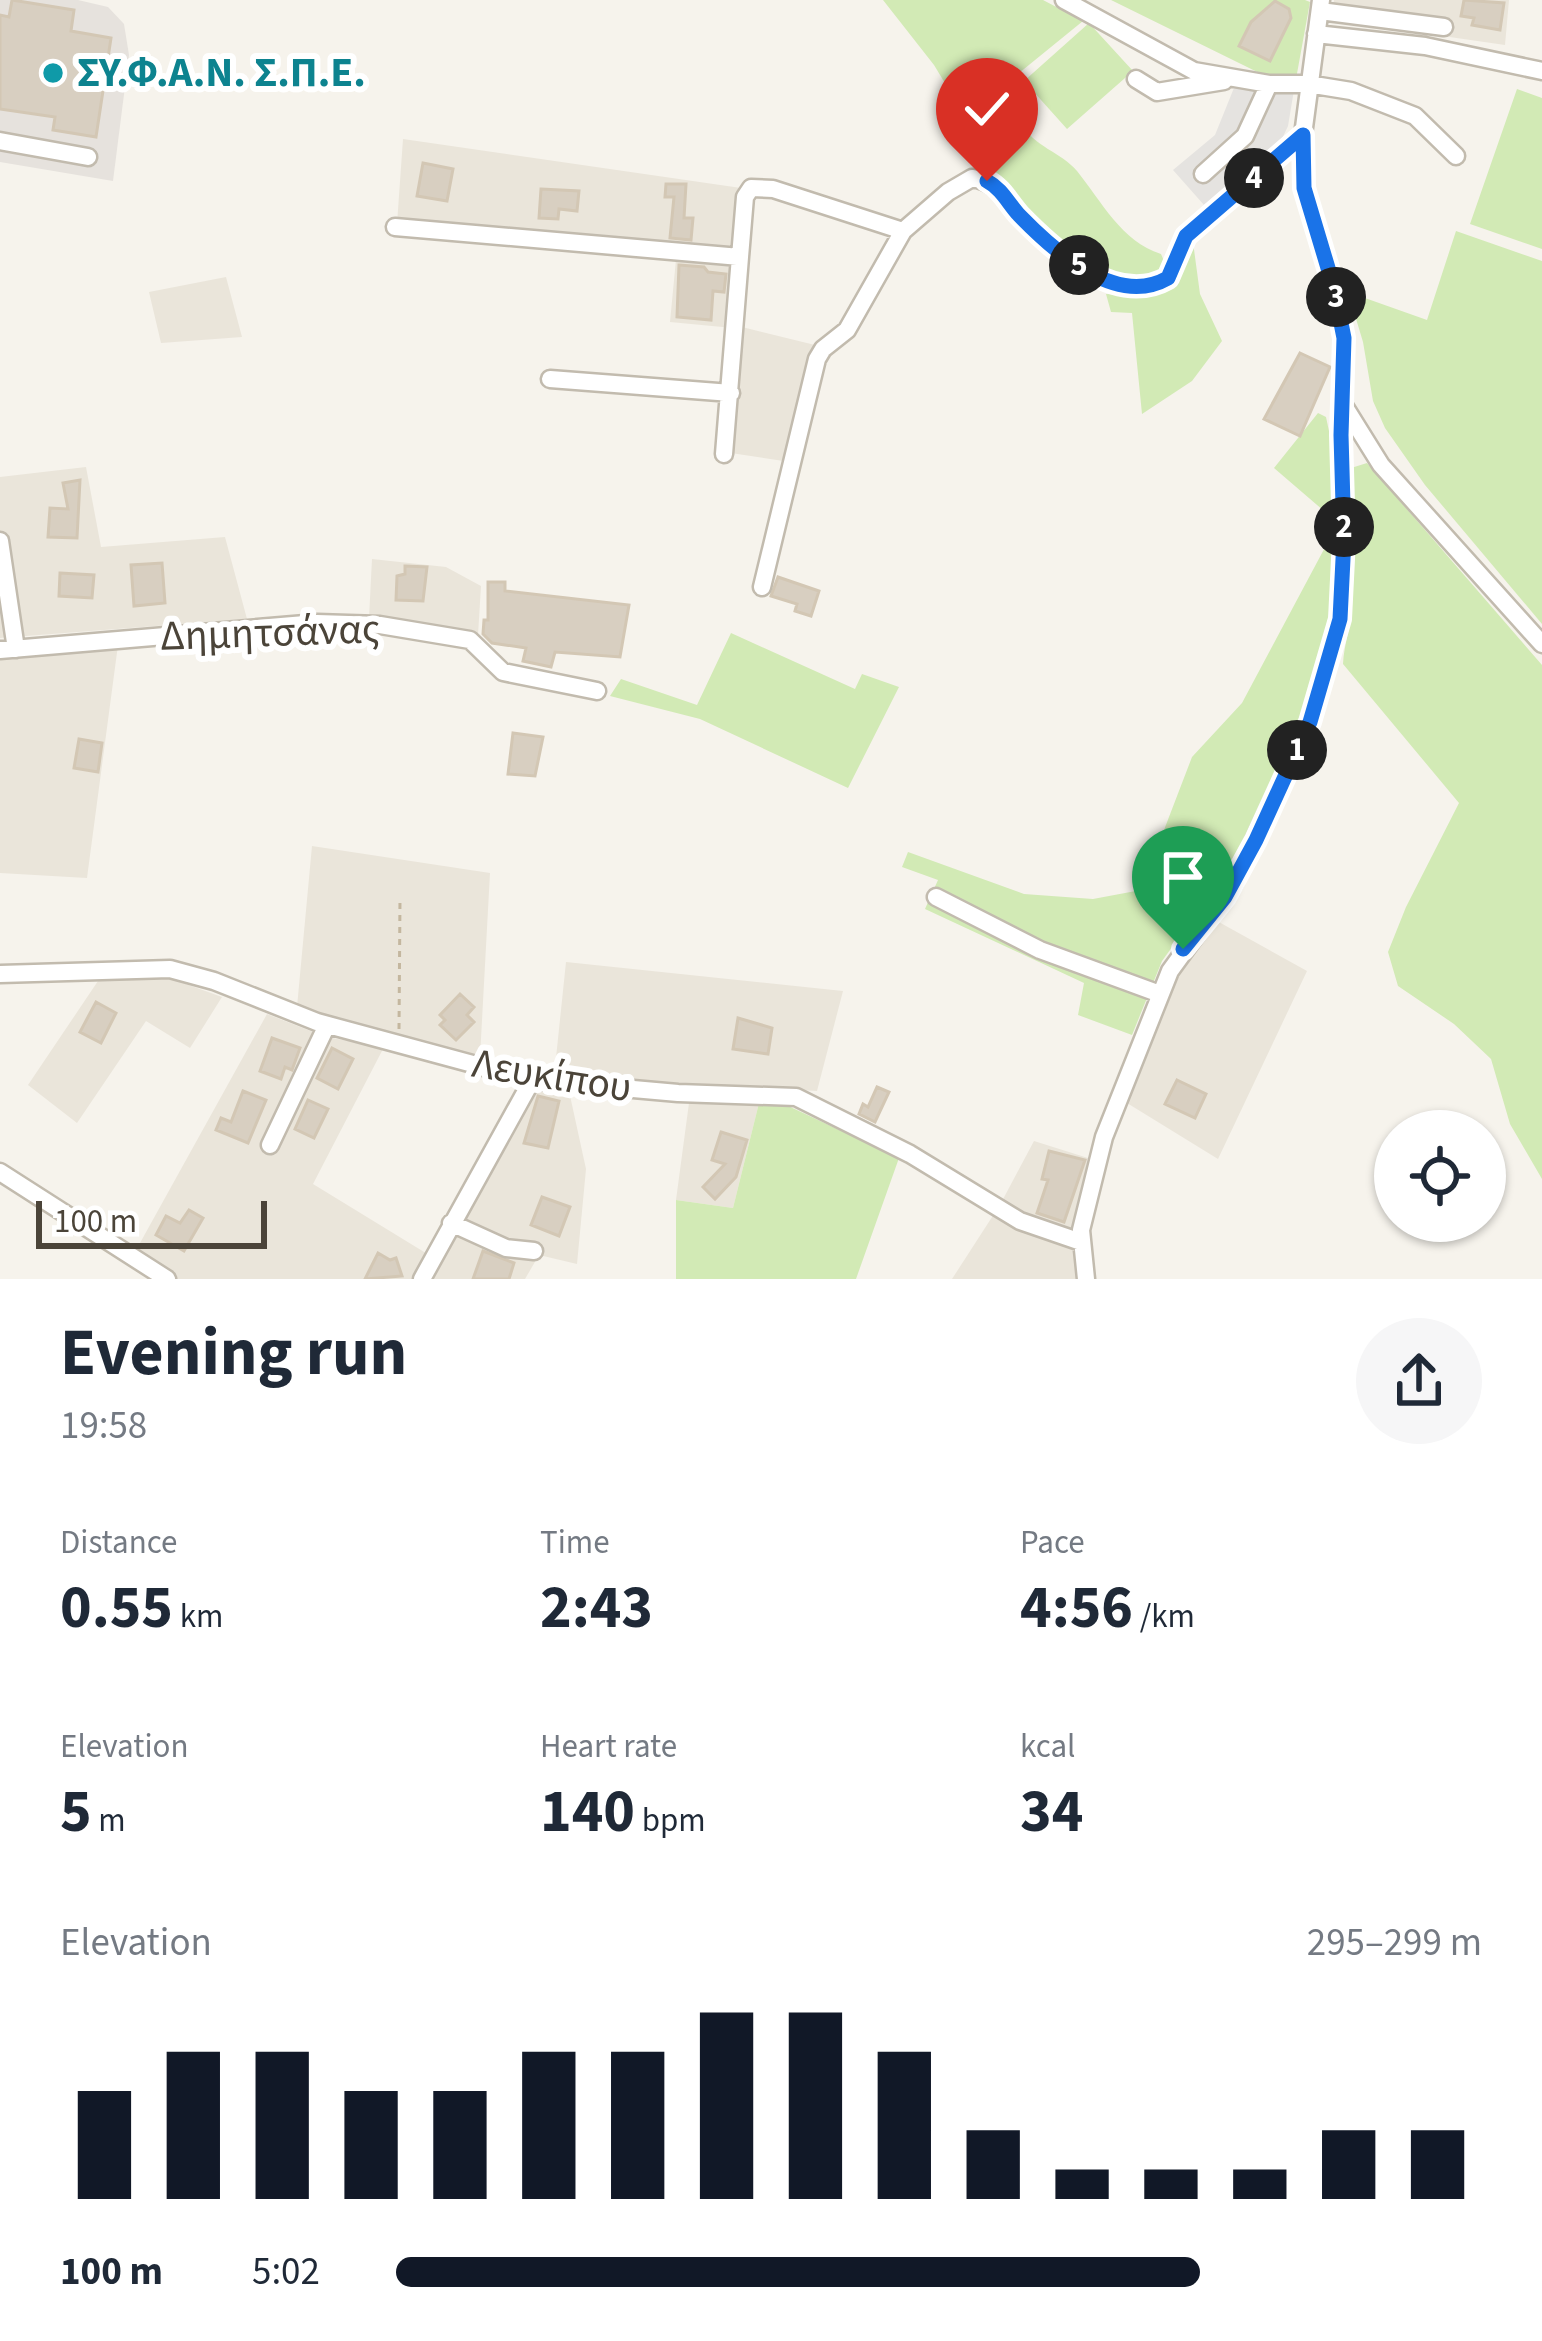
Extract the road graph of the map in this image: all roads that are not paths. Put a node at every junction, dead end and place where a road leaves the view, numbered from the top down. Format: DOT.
graph roads {
  1 [pos="1064,0"];
  2 [pos="1320,5"];
  3 [pos="1444,27"];
  4 [pos="1316,34"];
  5 [pos="1542,71"];
  6 [pos="1136,79"];
  7 [pos="1236,79"];
  8 [pos="1269,84"];
  9 [pos="1308,84"];
  10 [pos="1303,135"];
  11 [pos="0,141"];
  12 [pos="1456,157"];
  13 [pos="88,158"];
  14 [pos="1203,175"];
  15 [pos="395,227"];
  16 [pos="903,231"];
  17 [pos="740,257"];
  18 [pos="550,379"];
  19 [pos="731,393"];
  20 [pos="1343,403"];
  21 [pos="724,454"];
  22 [pos="0,541"];
  23 [pos="762,587"];
  24 [pos="1542,644"];
  25 [pos="8,649"];
  26 [pos="597,691"];
  27 [pos="936,897"];
  28 [pos="0,974"];
  29 [pos="1160,994"];
  30 [pos="327,1025"];
  31 [pos="532,1080"];
  32 [pos="270,1145"];
  33 [pos="0,1172"];
  34 [pos="451,1223"];
  35 [pos="1082,1242"];
  36 [pos="534,1251"];
  37 [pos="167,1279"];
  38 [pos="422,1279"];
  39 [pos="1086,1279"];
  1 -- 7 [label="street"];
  2 -- 3 [label="street"];
  2 -- 4 [label="street"];
  4 -- 5 [label="street"];
  4 -- 9 [label="street"];
  6 -- 7 [label="street"];
  7 -- 8 [label="street"];
  8 -- 9 [label="street"];
  8 -- 14 [label="street"];
  9 -- 10 [label="street"];
  9 -- 12 [label="street"];
  10 -- 16 [label="street"];
  10 -- 20 [label="street"];
  11 -- 13 [label="street"];
  15 -- 17 [label="street"];
  16 -- 17 [label="street"];
  16 -- 23 [label="street"];
  17 -- 19 [label="street"];
  18 -- 19 [label="street"];
  19 -- 21 [label="street"];
  20 -- 24 [label="street"];
  20 -- 29 [label="street"];
  22 -- 25 [label="street"];
  25 -- 26 [label="street, Δημητσάνας"];
  27 -- 29 [label="street"];
  28 -- 30 [label="street, Λευκίπου"];
  29 -- 35 [label="street"];
  30 -- 31 [label="street, Λευκίπου"];
  30 -- 32 [label="street"];
  31 -- 34 [label="street"];
  31 -- 35 [label="street, Λευκίπου"];
  33 -- 37 [label="street"];
  34 -- 36 [label="street"];
  34 -- 38 [label="street"];
  35 -- 39 [label="street"];
}
